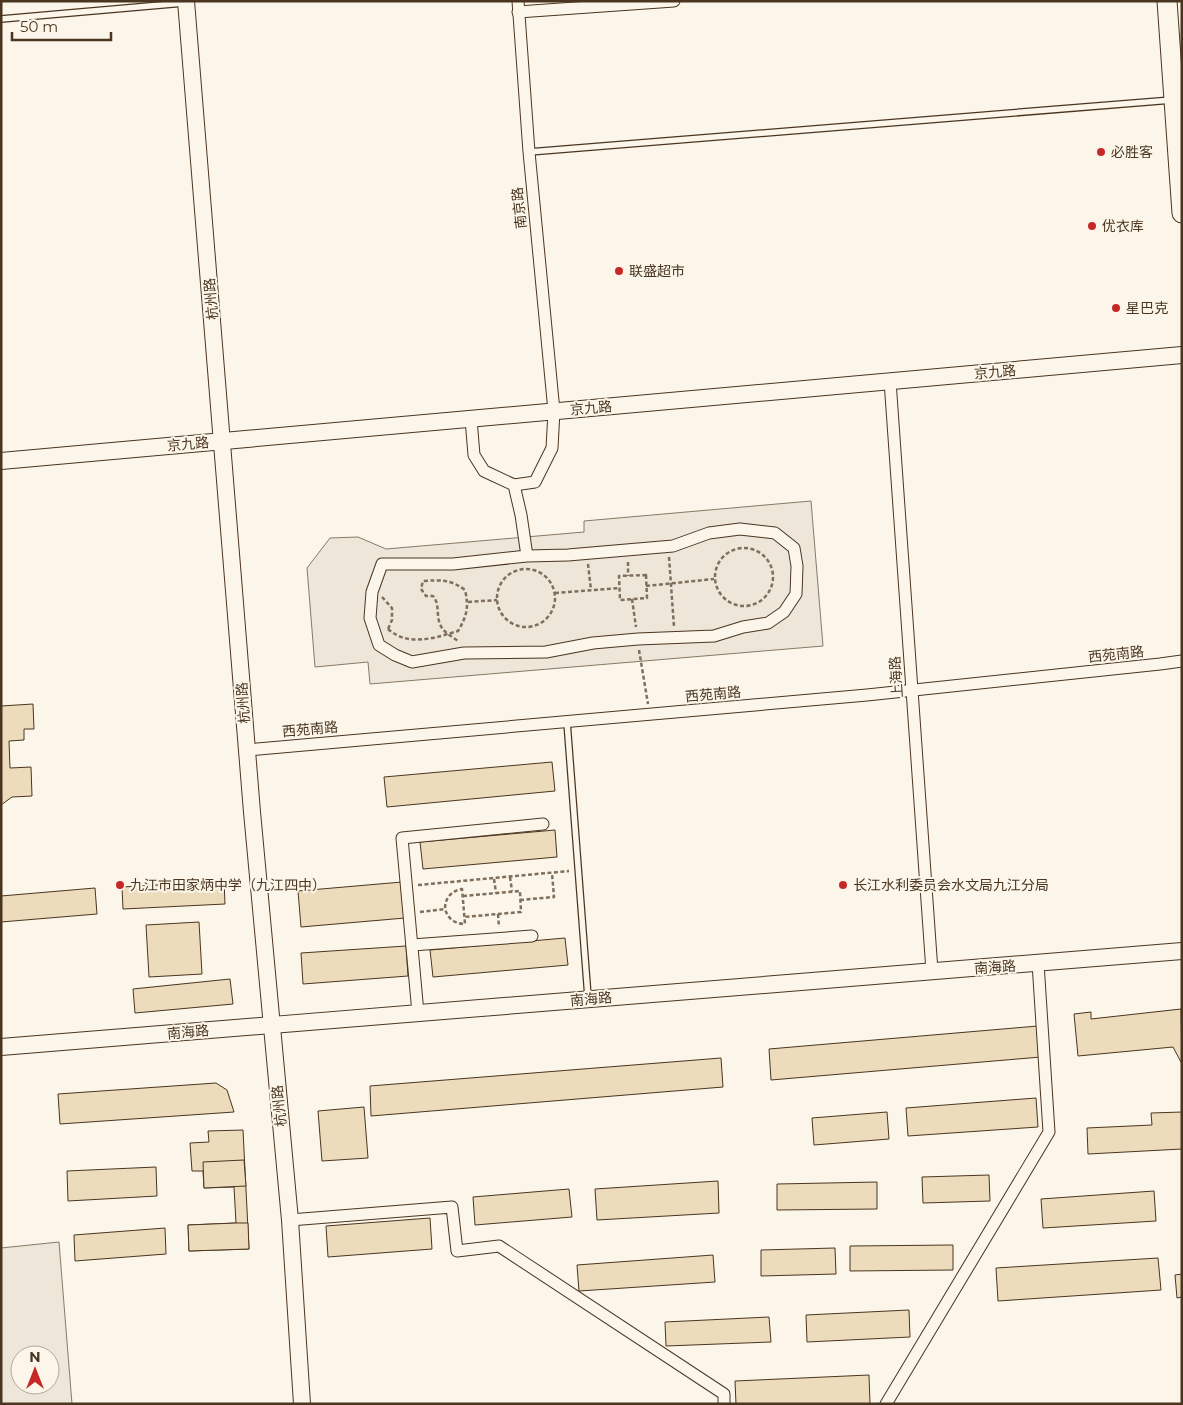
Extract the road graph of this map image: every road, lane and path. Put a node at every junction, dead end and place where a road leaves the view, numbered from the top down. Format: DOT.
graph roads {
  1 [pos="674,1"];
  2 [pos="1167,1"];
  3 [pos="187,2"];
  4 [pos="518,7"];
  5 [pos="1,19"];
  6 [pos="1174,100"];
  7 [pos="529,152"];
  8 [pos="1182,213"];
  9 [pos="1182,355"];
  10 [pos="890,382"];
  11 [pos="554,411"];
  12 [pos="471,419"];
  13 [pos="223,441"];
  14 [pos="1,461"];
  15 [pos="514,485"];
  16 [pos="668,546"];
  17 [pos="586,553"];
  18 [pos="527,556"];
  19 [pos="715,579"];
  20 [pos="671,583"];
  21 [pos="646,586"];
  22 [pos="619,588"];
  23 [pos="591,590"];
  24 [pos="372,592"];
  25 [pos="554,593"];
  26 [pos="632,599"];
  27 [pos="496,600"];
  28 [pos="468,602"];
  29 [pos="388,629"];
  30 [pos="448,634"];
  31 [pos="376,636"];
  32 [pos="675,638"];
  33 [pos="638,639"];
  34 [pos="464,653"];
  35 [pos="1182,660"];
  36 [pos="912,690"];
  37 [pos="649,714"];
  38 [pos="567,722"];
  39 [pos="247,750"];
  40 [pos="542,824"];
  41 [pos="578,870"];
  42 [pos="552,873"];
  43 [pos="510,877"];
  44 [pos="494,879"];
  45 [pos="406,886"];
  46 [pos="512,892"];
  47 [pos="496,893"];
  48 [pos="463,896"];
  49 [pos="520,900"];
  50 [pos="445,909"];
  51 [pos="408,912"];
  52 [pos="464,917"];
  53 [pos="532,936"];
  54 [pos="412,945"];
  55 [pos="1182,951"];
  56 [pos="1038,963"];
  57 [pos="932,971"];
  58 [pos="588,999"];
  59 [pos="418,1013"];
  60 [pos="271,1025"];
  61 [pos="1,1047"];
  62 [pos="290,1220"];
  63 [pos="302,1404"];
  64 [pos="724,1404"];
  65 [pos="886,1404"];
  1 -- 4 [label="street"];
  2 -- 6 [label="main road"];
  3 -- 5 [label="lane"];
  3 -- 13 [label="main road, 杭州路"];
  4 -- 7 [label="street, 南京路"];
  6 -- 7 [label="lane"];
  6 -- 8 [label="main road"];
  7 -- 11 [label="street, 南京路"];
  9 -- 10 [label="main road, 京九路"];
  10 -- 11 [label="main road, 京九路"];
  10 -- 36 [label="street, 上海路"];
  11 -- 12 [label="main road, 京九路"];
  11 -- 15 [label="street, 南京路"];
  12 -- 13 [label="main road, 京九路"];
  12 -- 15 [label="street"];
  13 -- 14 [label="main road, 京九路"];
  13 -- 39 [label="main road, 杭州路"];
  15 -- 18 [label="street"];
  16 -- 17 [label="street"];
  16 -- 20 [label="path"];
  16 -- 32 [label="street"];
  17 -- 18 [label="street"];
  17 -- 23 [label="path"];
  18 -- 24 [label="street"];
  19 -- 19 [label="path"];
  19 -- 20 [label="path"];
  20 -- 21 [label="path"];
  20 -- 32 [label="path"];
  21 -- 22 [label="path"];
  21 -- 26 [label="path"];
  22 -- 23 [label="path"];
  22 -- 26 [label="path"];
  23 -- 25 [label="path"];
  24 -- 29 [label="path"];
  24 -- 31 [label="street"];
  25 -- 27 [label="path"];
  25 -- 27 [label="path"];
  26 -- 33 [label="path"];
  27 -- 28 [label="path"];
  28 -- 30 [label="path"];
  28 -- 30 [label="path"];
  29 -- 30 [label="path"];
  29 -- 31 [label="path"];
  30 -- 34 [label="path"];
  31 -- 34 [label="street"];
  32 -- 33 [label="street"];
  33 -- 34 [label="street"];
  33 -- 37 [label="path"];
  35 -- 36 [label="street, 西苑南路"];
  36 -- 37 [label="street, 西苑南路"];
  36 -- 57 [label="street, 上海路"];
  37 -- 38 [label="street, 西苑南路"];
  38 -- 39 [label="street, 西苑南路"];
  38 -- 41 [label="lane"];
  39 -- 60 [label="main road, 杭州路"];
  40 -- 45 [label="street"];
  41 -- 42 [label="path"];
  41 -- 58 [label="lane"];
  42 -- 43 [label="path"];
  42 -- 49 [label="path"];
  43 -- 44 [label="path"];
  43 -- 46 [label="path"];
  44 -- 45 [label="path"];
  44 -- 47 [label="path"];
  45 -- 51 [label="street"];
  46 -- 47 [label="path"];
  46 -- 49 [label="path"];
  47 -- 48 [label="path"];
  48 -- 50 [label="path"];
  48 -- 52 [label="path"];
  49 -- 52 [label="path"];
  50 -- 51 [label="path"];
  50 -- 52 [label="path"];
  51 -- 54 [label="street"];
  53 -- 54 [label="street"];
  54 -- 59 [label="street"];
  55 -- 56 [label="main road, 南海路"];
  56 -- 57 [label="main road, 南海路"];
  56 -- 65 [label="street"];
  57 -- 58 [label="main road, 南海路"];
  58 -- 59 [label="main road, 南海路"];
  59 -- 60 [label="main road, 南海路"];
  60 -- 61 [label="main road, 南海路"];
  60 -- 62 [label="main road, 杭州路"];
  62 -- 63 [label="main road, 杭州路"];
  62 -- 64 [label="street"];
}
